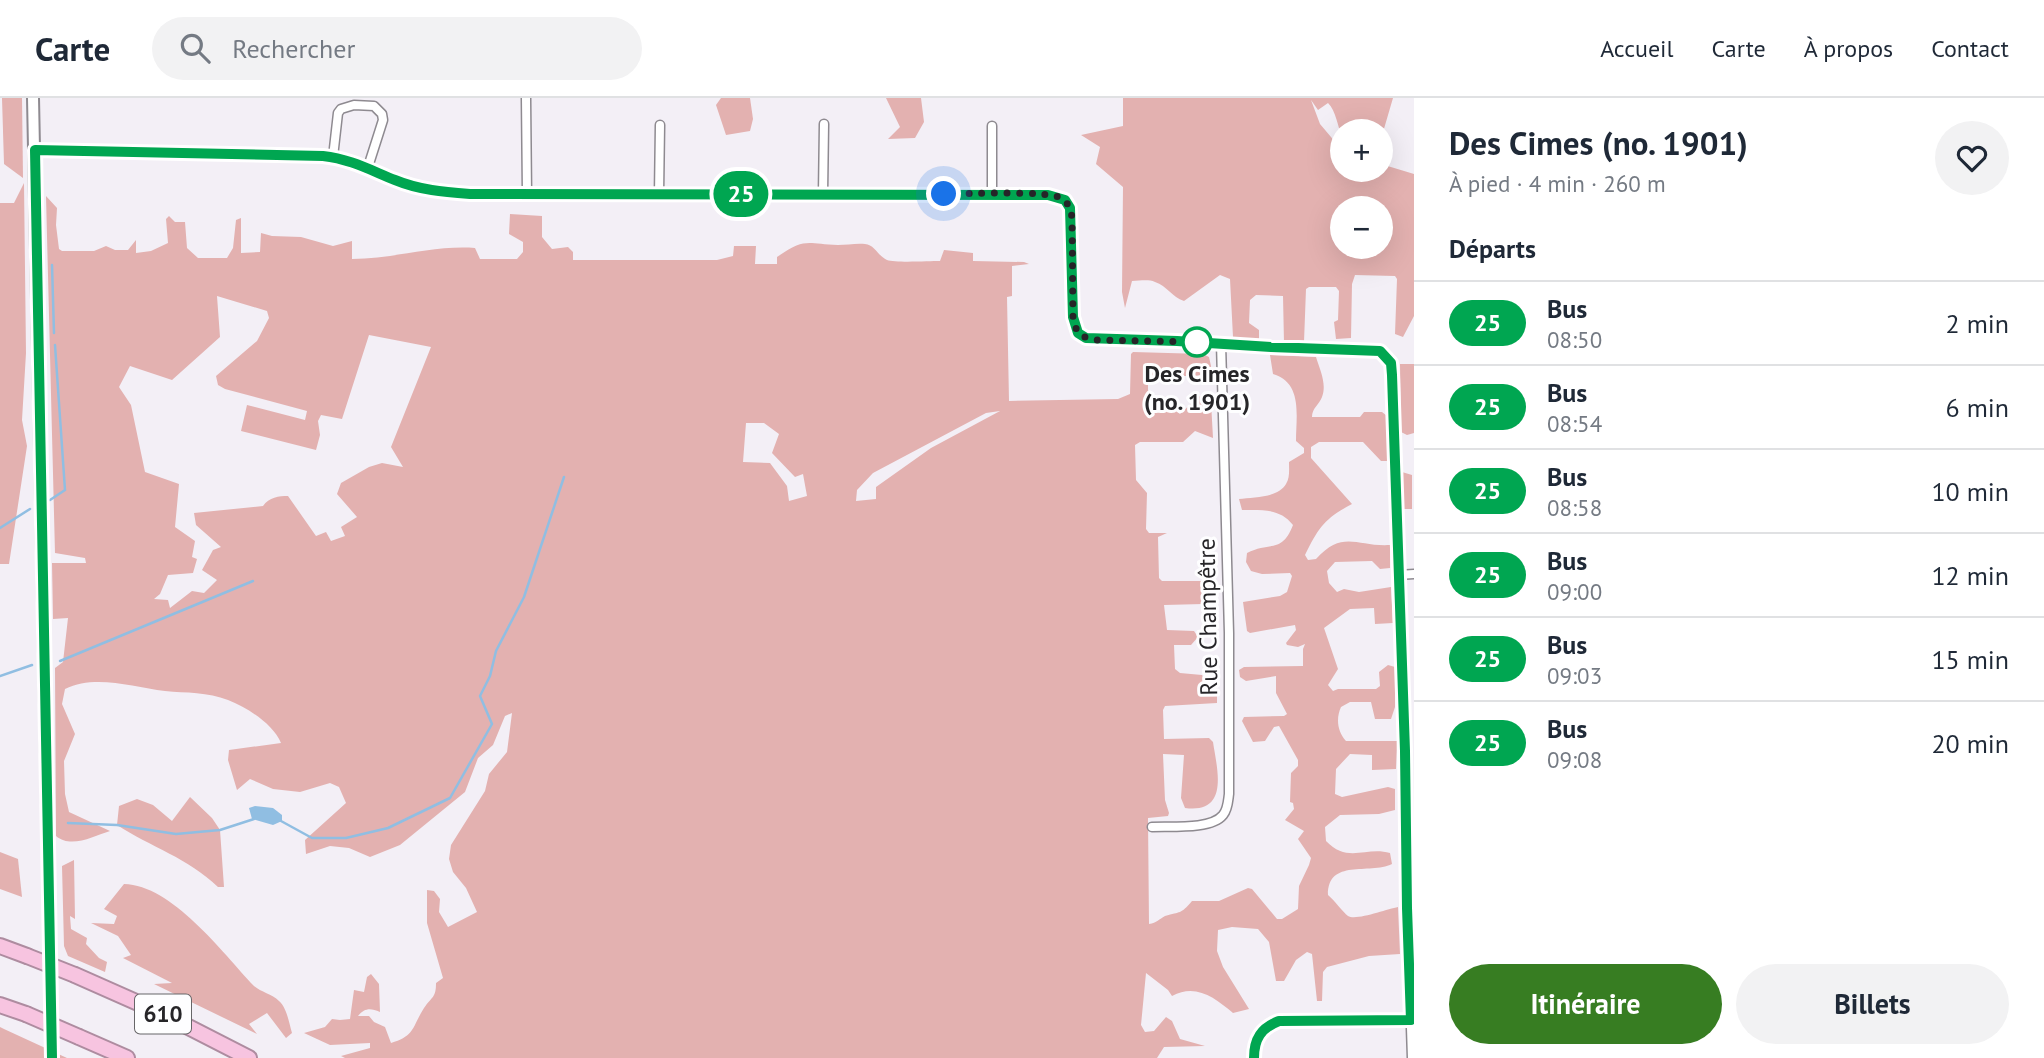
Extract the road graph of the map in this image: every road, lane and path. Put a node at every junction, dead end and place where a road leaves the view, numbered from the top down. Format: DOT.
graph roads {
  1 [pos="33,98"];
  2 [pos="526,98"];
  3 [pos="824,124"];
  4 [pos="660,125"];
  5 [pos="992,126"];
  6 [pos="35,150"];
  7 [pos="332,157"];
  8 [pos="368,167"];
  9 [pos="527,194"];
  10 [pos="660,194"];
  11 [pos="823,194"];
  12 [pos="992,194"];
  13 [pos="1221,343"];
  14 [pos="1414,574"];
  15 [pos="1398,575"];
  16 [pos="1152,827"];
  17 [pos="0,946"];
  18 [pos="0,1005"];
  19 [pos="1411,1020"];
  20 [pos="52,1058"];
  21 [pos="127,1058"];
  22 [pos="249,1058"];
  23 [pos="1254,1058"];
  24 [pos="1412,1058"];
  1 -- 6 [label="street"];
  2 -- 9 [label="street"];
  3 -- 11 [label="street"];
  4 -- 10 [label="street"];
  5 -- 12 [label="street"];
  6 -- 7 [label="street"];
  6 -- 20 [label="street"];
  7 -- 8 [label="street"];
  7 -- 8 [label="street"];
  8 -- 9 [label="street"];
  9 -- 10 [label="street"];
  10 -- 11 [label="street"];
  11 -- 12 [label="street"];
  12 -- 13 [label="street"];
  13 -- 15 [label="street"];
  13 -- 16 [label="street, Rue Champêtre"];
  14 -- 15 [label="street"];
  15 -- 19 [label="street"];
  17 -- 22 [label="highway, 610, bridge"];
  18 -- 21 [label="highway, 610, bridge"];
  19 -- 23 [label="street"];
  19 -- 24 [label="street"];
}
